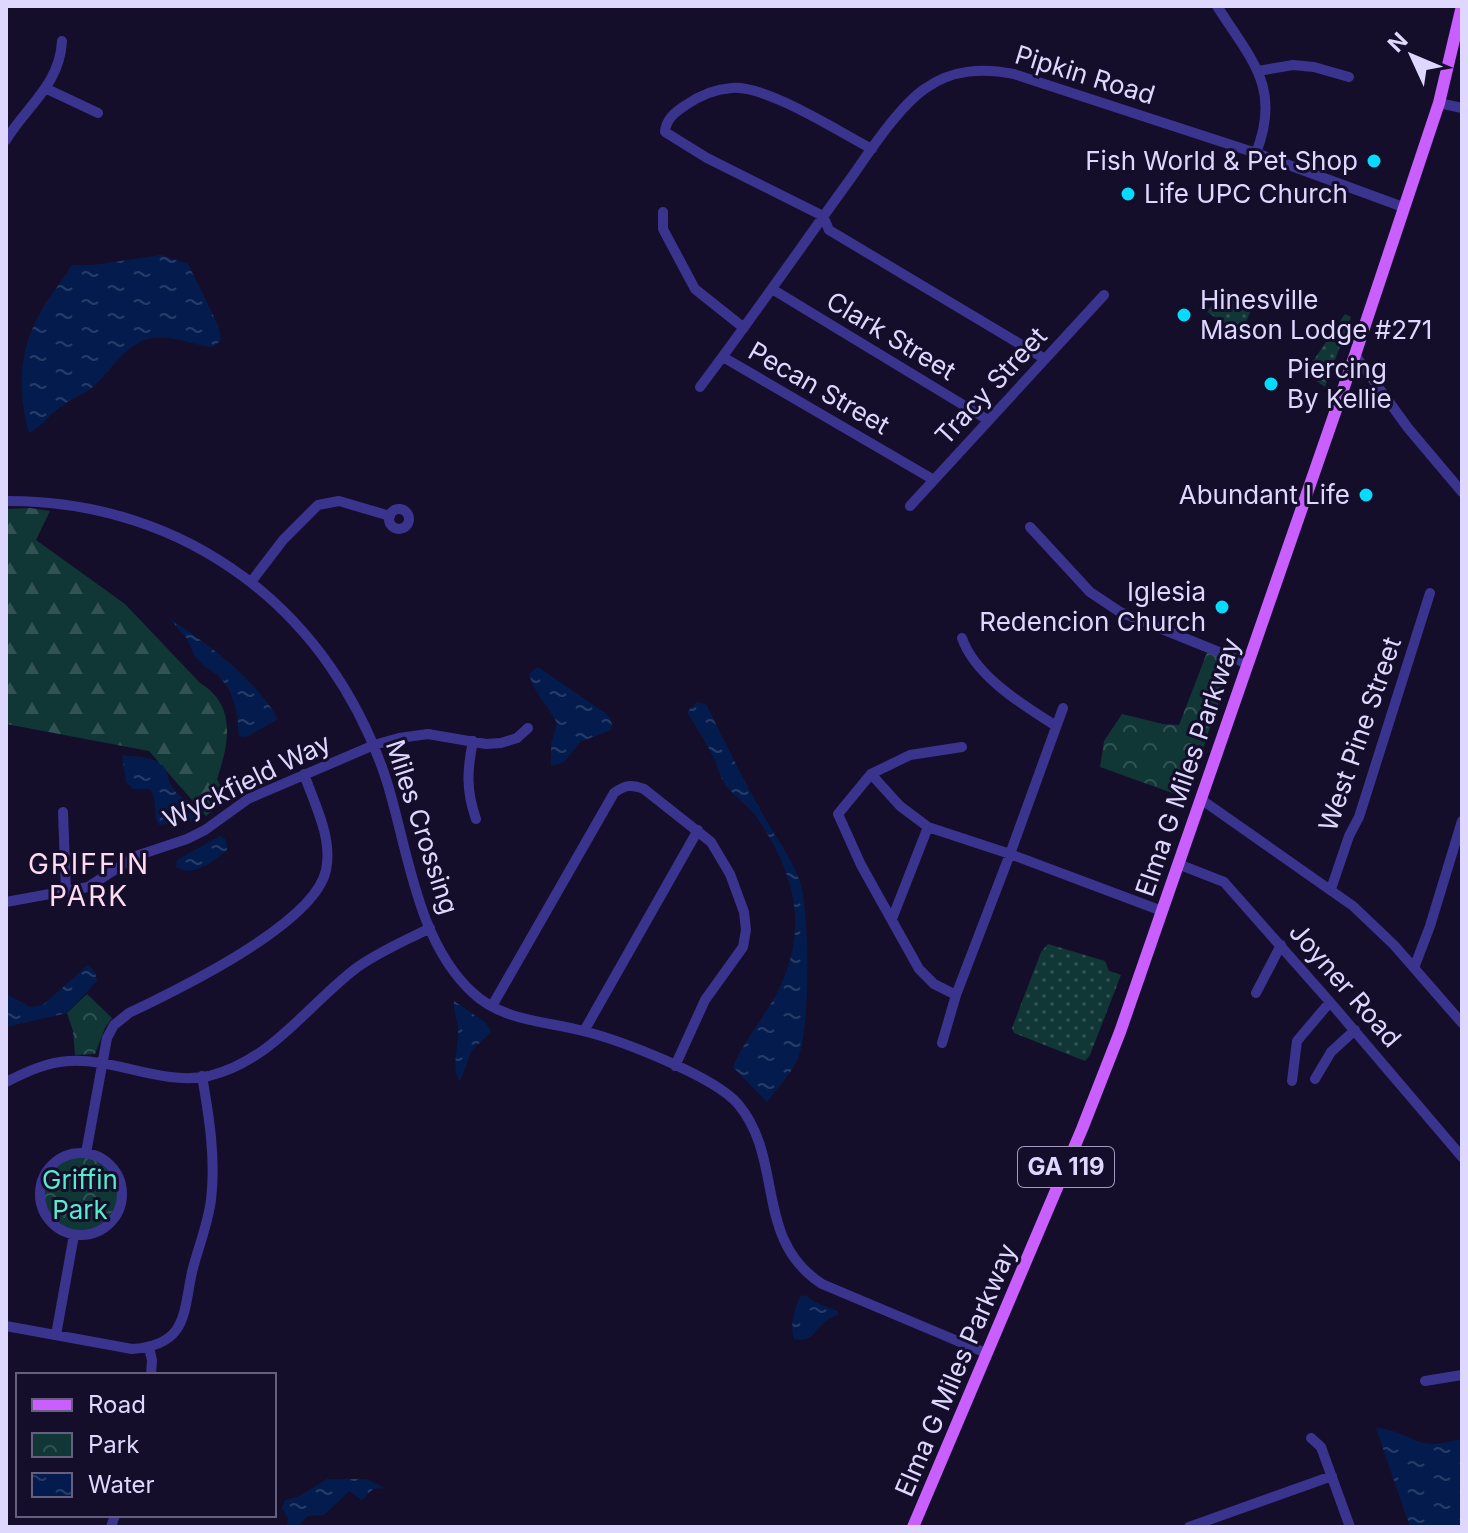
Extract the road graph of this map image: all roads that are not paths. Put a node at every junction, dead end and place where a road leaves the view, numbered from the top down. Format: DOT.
graph roads {
  1 [pos="1217,6"];
  2 [pos="1462,11"];
  3 [pos="62,41"];
  4 [pos="1258,71"];
  5 [pos="1349,77"];
  6 [pos="47,89"];
  7 [pos="1439,103"];
  8 [pos="1462,108"];
  9 [pos="98,113"];
  10 [pos="6,140"];
  11 [pos="872,149"];
  12 [pos="1256,153"];
  13 [pos="1403,207"];
  14 [pos="663,212"];
  15 [pos="823,216"];
  16 [pos="772,289"];
  17 [pos="1104,295"];
  18 [pos="744,328"];
  19 [pos="1355,355"];
  20 [pos="723,357"];
  21 [pos="1045,359"];
  22 [pos="700,387"];
  23 [pos="988,420"];
  24 [pos="934,480"];
  25 [pos="1462,492"];
  26 [pos="6,501"];
  27 [pos="910,506"];
  28 [pos="390,516"];
  29 [pos="1030,527"];
  30 [pos="251,582"];
  31 [pos="1430,593"];
  32 [pos="962,638"];
  33 [pos="1246,663"];
  34 [pos="1063,708"];
  35 [pos="1056,726"];
  36 [pos="528,728"];
  37 [pos="473,741"];
  38 [pos="374,745"];
  39 [pos="962,747"];
  40 [pos="304,774"];
  41 [pos="871,774"];
  42 [pos="1202,800"];
  43 [pos="63,812"];
  44 [pos="476,819"];
  45 [pos="1462,821"];
  46 [pos="928,827"];
  47 [pos="698,830"];
  48 [pos="1010,854"];
  49 [pos="1178,864"];
  50 [pos="1331,889"];
  51 [pos="66,892"];
  52 [pos="6,902"];
  53 [pos="1162,911"];
  54 [pos="892,919"];
  55 [pos="430,928"];
  56 [pos="1281,945"];
  57 [pos="1414,968"];
  58 [pos="1256,993"];
  59 [pos="956,995"];
  60 [pos="1330,1002"];
  61 [pos="492,1006"];
  62 [pos="1462,1023"];
  63 [pos="1355,1030"];
  64 [pos="584,1031"];
  65 [pos="942,1043"];
  66 [pos="101,1064"];
  67 [pos="675,1066"];
  68 [pos="202,1076"];
  69 [pos="1315,1079"];
  70 [pos="1292,1081"];
  71 [pos="6,1082"];
  72 [pos="86,1153"];
  73 [pos="1462,1157"];
  74 [pos="74,1235"];
  75 [pos="6,1326"];
  76 [pos="56,1335"];
  77 [pos="149,1348"];
  78 [pos="986,1353"];
  79 [pos="151,1373"];
  80 [pos="1462,1375"];
  81 [pos="1425,1381"];
  82 [pos="1311,1438"];
  83 [pos="1332,1476"];
  84 [pos="1212,1523"];
  85 [pos="913,1527"];
  86 [pos="1189,1527"];
  87 [pos="1350,1527"];
  1 -- 4 [label="street"];
  2 -- 7 [label="main road, Elma G Miles Parkway / GA 119"];
  3 -- 6 [label="street"];
  4 -- 5 [label="street"];
  4 -- 12 [label="street"];
  6 -- 9 [label="street"];
  6 -- 10 [label="street"];
  7 -- 8 [label="street"];
  7 -- 13 [label="main road, Elma G Miles Parkway / GA 119"];
  11 -- 12 [label="street, Pipkin Road"];
  11 -- 15 [label="street, Pipkin Road"];
  11 -- 15 [label="street"];
  12 -- 13 [label="street, Pipkin Road"];
  13 -- 19 [label="main road, Elma G Miles Parkway / GA 119"];
  14 -- 18 [label="street"];
  15 -- 16 [label="street, Pipkin Road"];
  15 -- 21 [label="street"];
  16 -- 18 [label="street, Pipkin Road"];
  16 -- 23 [label="street, Clark Street"];
  17 -- 21 [label="street, Tracy Street"];
  18 -- 20 [label="street, Pipkin Road"];
  19 -- 25 [label="street"];
  19 -- 33 [label="main road, Elma G Miles Parkway / GA 119"];
  20 -- 22 [label="street, Pipkin Road"];
  20 -- 24 [label="street, Pecan Street"];
  21 -- 23 [label="street, Tracy Street"];
  23 -- 24 [label="street, Tracy Street"];
  24 -- 27 [label="street, Tracy Street"];
  26 -- 30 [label="street, Miles Crossing"];
  28 -- 30 [label="street"];
  29 -- 33 [label="street"];
  30 -- 38 [label="street, Miles Crossing"];
  31 -- 50 [label="street, West Pine Street"];
  32 -- 35 [label="street"];
  33 -- 42 [label="main road, Elma G Miles Parkway / GA 119"];
  34 -- 35 [label="street"];
  35 -- 48 [label="street"];
  36 -- 37 [label="street, Wyckfield Way"];
  37 -- 38 [label="street, Wyckfield Way"];
  37 -- 44 [label="street"];
  38 -- 40 [label="street, Wyckfield Way"];
  38 -- 55 [label="street, Miles Crossing"];
  39 -- 41 [label="street"];
  40 -- 51 [label="street, Wyckfield Way"];
  40 -- 66 [label="street"];
  41 -- 46 [label="street"];
  41 -- 54 [label="street"];
  42 -- 49 [label="main road, Elma G Miles Parkway / GA 119"];
  42 -- 50 [label="street"];
  43 -- 51 [label="street"];
  45 -- 57 [label="street"];
  46 -- 48 [label="street"];
  46 -- 54 [label="street"];
  47 -- 61 [label="street"];
  47 -- 64 [label="street"];
  47 -- 67 [label="street"];
  48 -- 53 [label="street"];
  48 -- 59 [label="street"];
  49 -- 53 [label="main road, Elma G Miles Parkway / GA 119"];
  49 -- 56 [label="street, Joyner Road"];
  50 -- 57 [label="street"];
  51 -- 52 [label="street, Wyckfield Way"];
  53 -- 78 [label="main road, Elma G Miles Parkway / GA 119"];
  54 -- 59 [label="street"];
  55 -- 61 [label="street, Miles Crossing"];
  55 -- 68 [label="street"];
  56 -- 58 [label="street"];
  56 -- 60 [label="street, Joyner Road"];
  57 -- 62 [label="street"];
  59 -- 65 [label="street"];
  60 -- 63 [label="street, Joyner Road"];
  60 -- 70 [label="street"];
  61 -- 64 [label="street, Miles Crossing"];
  63 -- 69 [label="street"];
  63 -- 73 [label="street, Joyner Road"];
  64 -- 67 [label="street, Miles Crossing"];
  66 -- 68 [label="street"];
  66 -- 71 [label="street"];
  66 -- 72 [label="street"];
  67 -- 78 [label="street, Miles Crossing"];
  68 -- 77 [label="street"];
  72 -- 74 [label="street"];
  72 -- 74 [label="street"];
  74 -- 76 [label="street"];
  75 -- 76 [label="street"];
  76 -- 77 [label="street"];
  77 -- 79 [label="street"];
  78 -- 85 [label="main road, Elma G Miles Parkway / GA 119"];
  80 -- 81 [label="street"];
  82 -- 83 [label="street"];
  83 -- 84 [label="street"];
  83 -- 87 [label="street"];
  84 -- 86 [label="street"];
}
